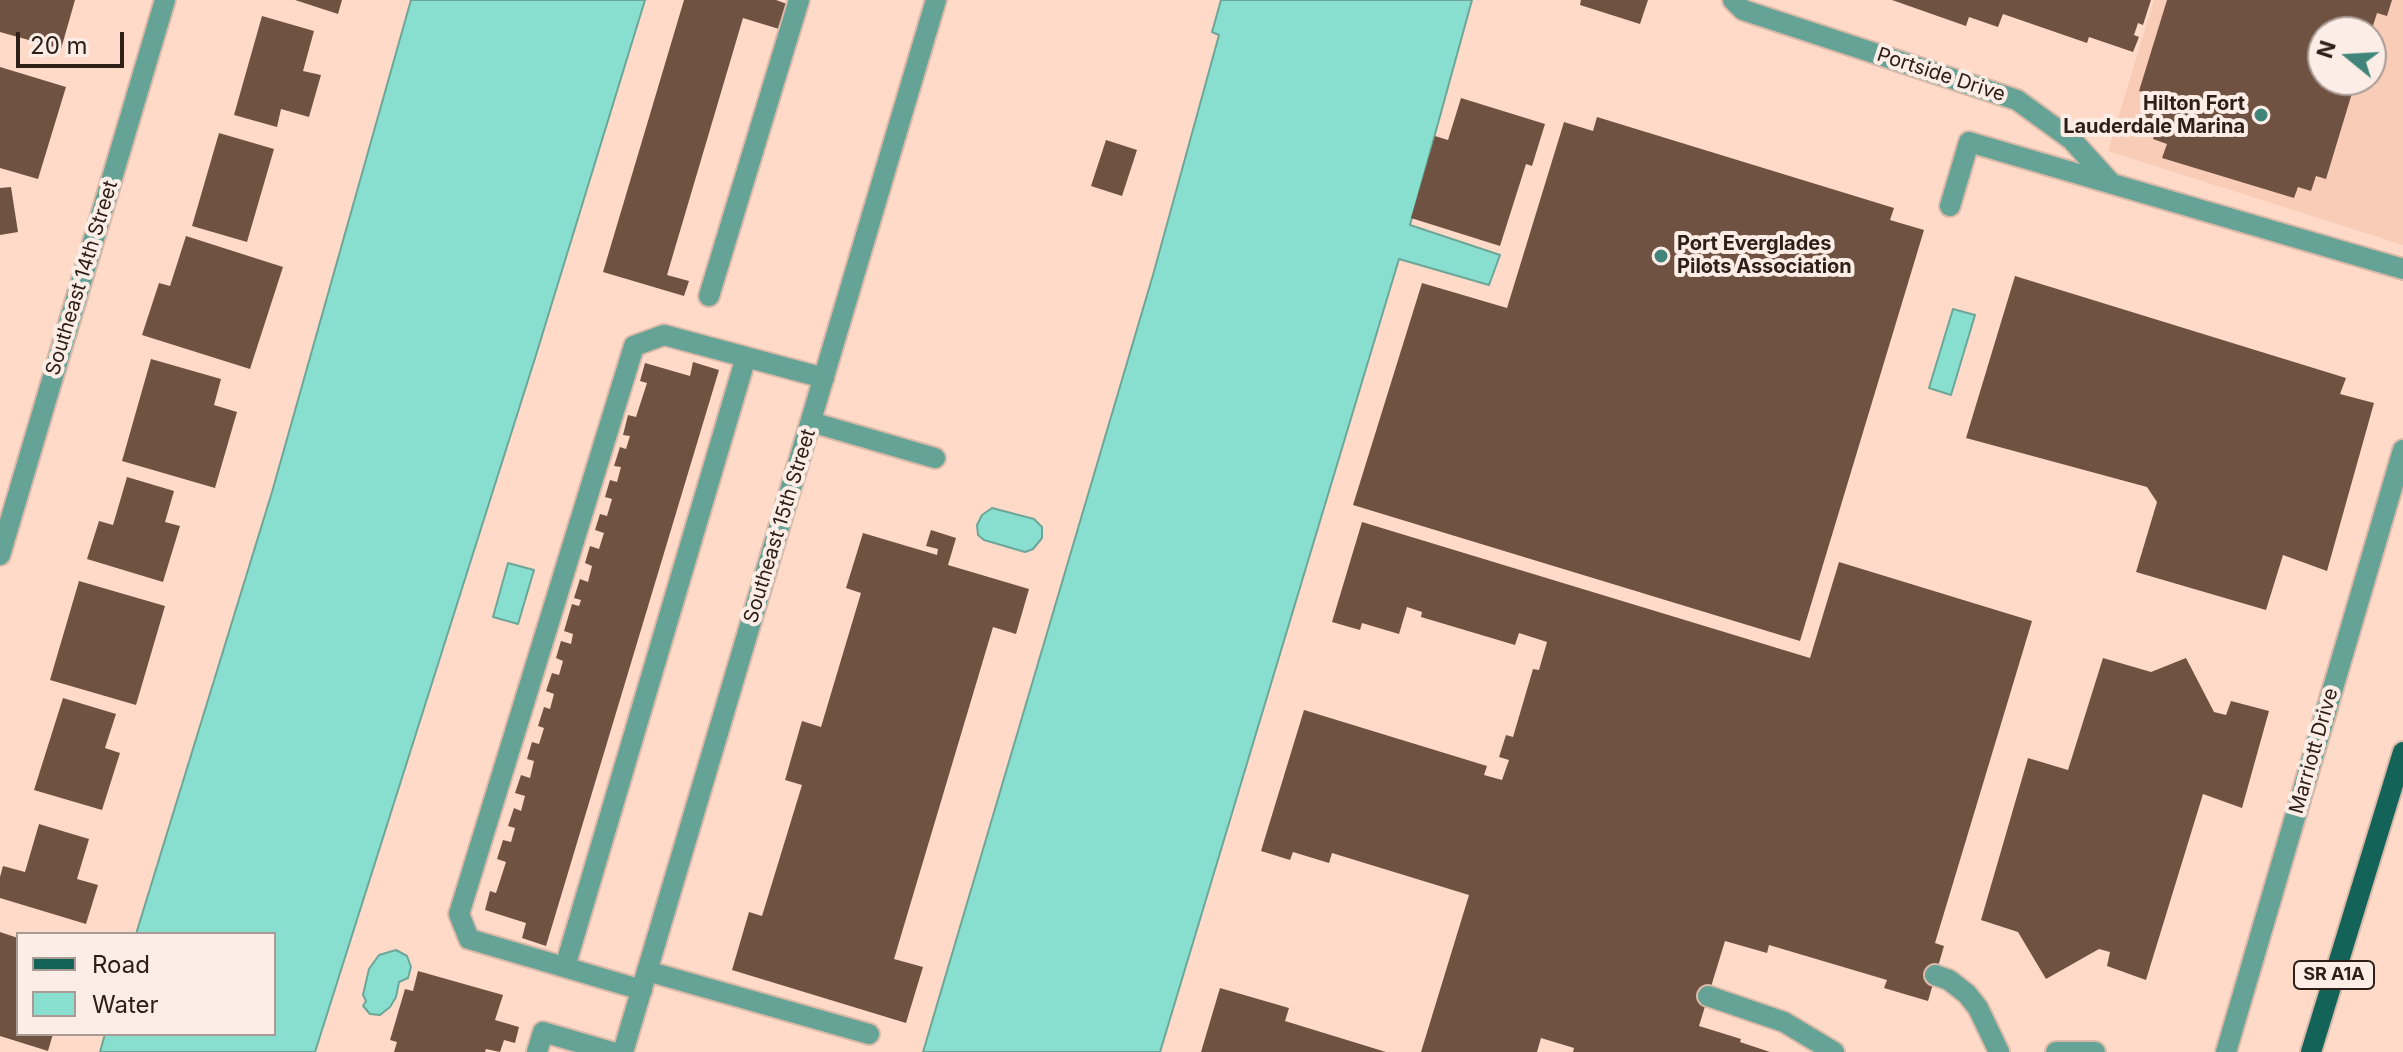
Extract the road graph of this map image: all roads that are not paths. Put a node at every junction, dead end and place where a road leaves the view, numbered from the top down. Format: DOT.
graph roads {
  1 [pos="165,0"];
  2 [pos="799,0"];
  3 [pos="936,0"];
  4 [pos="1733,0"];
  5 [pos="2111,183"];
  6 [pos="1950,206"];
  7 [pos="2403,269"];
  8 [pos="709,296"];
  9 [pos="746,357"];
  10 [pos="824,378"];
  11 [pos="811,422"];
  12 [pos="2403,450"];
  13 [pos="935,458"];
  14 [pos="0,555"];
  15 [pos="2403,752"];
  16 [pos="565,967"];
  17 [pos="1935,975"];
  18 [pos="644,980"];
  19 [pos="1708,996"];
  20 [pos="869,1034"];
  21 [pos="537,1052"];
  22 [pos="612,1052"];
  23 [pos="623,1052"];
  24 [pos="1834,1052"];
  25 [pos="1999,1052"];
  26 [pos="2056,1052"];
  27 [pos="2095,1052"];
  28 [pos="2226,1052"];
  29 [pos="2311,1052"];
  1 -- 14 [label="street, Southeast 14th Street"];
  2 -- 8 [label="street"];
  3 -- 10 [label="street, Southeast 15th Street"];
  4 -- 5 [label="street, Portside Drive"];
  5 -- 6 [label="street"];
  5 -- 7 [label="street"];
  9 -- 10 [label="street"];
  9 -- 16 [label="street"];
  9 -- 16 [label="street"];
  10 -- 11 [label="street, Southeast 15th Street"];
  11 -- 13 [label="street"];
  11 -- 18 [label="street, Southeast 15th Street"];
  12 -- 28 [label="street, Marriott Drive"];
  15 -- 29 [label="main road, SR A1A"];
  16 -- 18 [label="street"];
  17 -- 25 [label="street"];
  18 -- 20 [label="street"];
  18 -- 23 [label="street, Southeast 15th Street"];
  19 -- 24 [label="street"];
  21 -- 22 [label="street"];
  26 -- 27 [label="street"];
}
